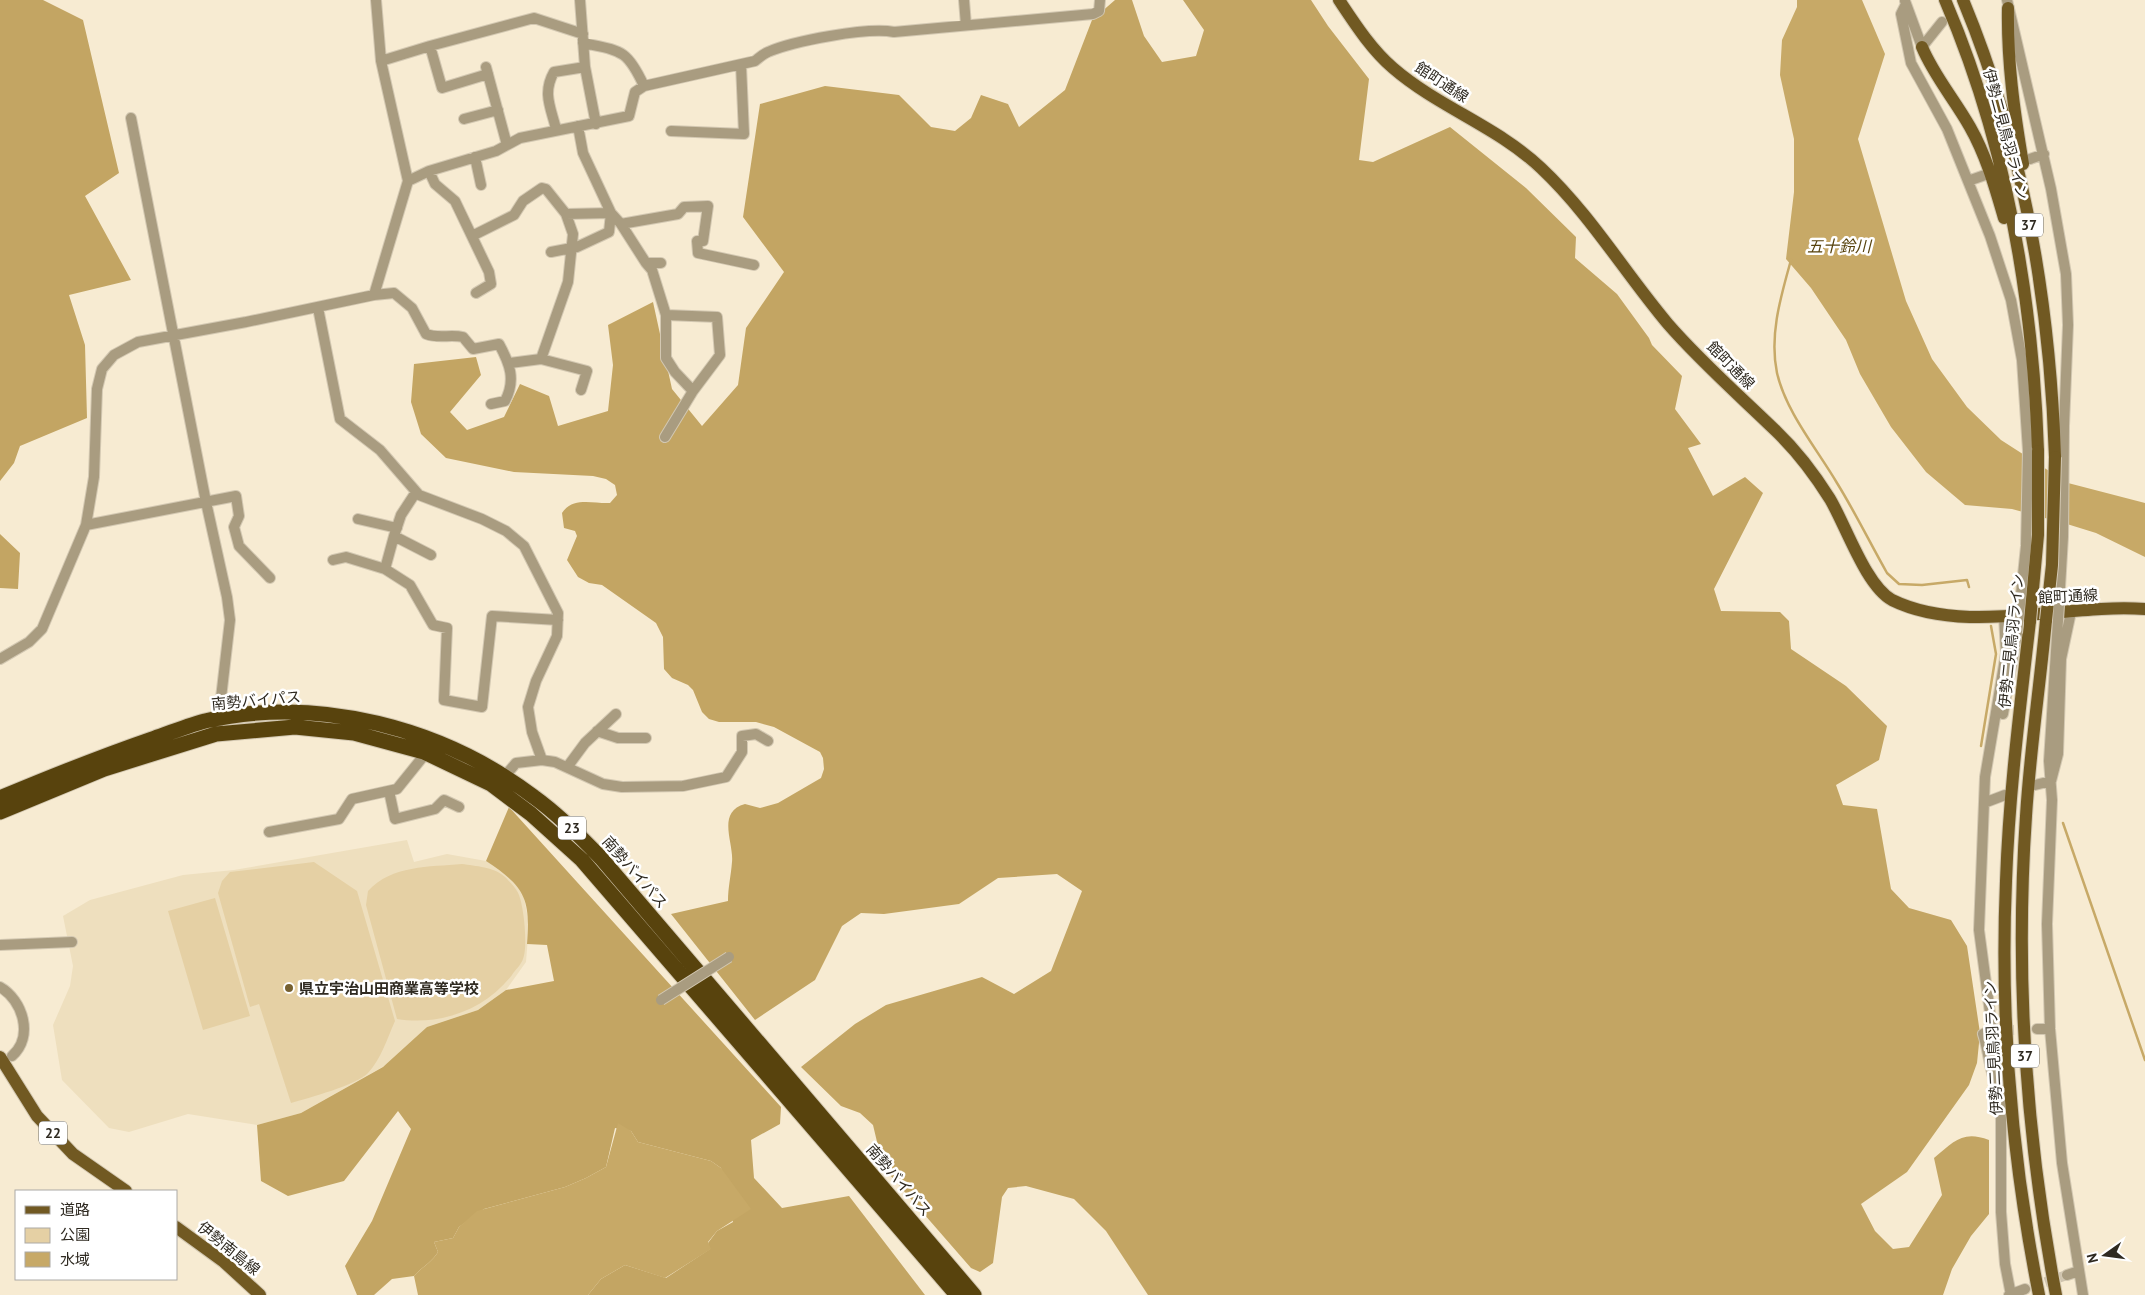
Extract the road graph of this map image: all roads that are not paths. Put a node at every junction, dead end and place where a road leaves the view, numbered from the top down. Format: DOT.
graph roads {
  1 [pos="376,0"];
  2 [pos="580,0"];
  3 [pos="964,0"];
  4 [pos="1100,0"];
  5 [pos="1339,0"];
  6 [pos="1945,0"];
  7 [pos="1963,0"];
  8 [pos="1906,2"];
  9 [pos="2008,4"];
  10 [pos="1942,22"];
  11 [pos="966,25"];
  12 [pos="583,38"];
  13 [pos="430,46"];
  14 [pos="1922,47"];
  15 [pos="381,61"];
  16 [pos="740,65"];
  17 [pos="585,67"];
  18 [pos="644,86"];
  19 [pos="498,110"];
  20 [pos="131,118"];
  21 [pos="464,119"];
  22 [pos="596,124"];
  23 [pos="578,126"];
  24 [pos="556,129"];
  25 [pos="671,131"];
  26 [pos="507,145"];
  27 [pos="2044,154"];
  28 [pos="475,157"];
  29 [pos="2030,159"];
  30 [pos="429,171"];
  31 [pos="1985,175"];
  32 [pos="408,181"];
  33 [pos="1968,181"];
  34 [pos="480,185"];
  35 [pos="611,213"];
  36 [pos="566,214"];
  37 [pos="621,224"];
  38 [pos="472,236"];
  39 [pos="571,248"];
  40 [pos="551,252"];
  41 [pos="646,263"];
  42 [pos="661,263"];
  43 [pos="754,266"];
  44 [pos="476,293"];
  45 [pos="374,295"];
  46 [pos="2044,306"];
  47 [pos="318,308"];
  48 [pos="666,315"];
  49 [pos="2029,325"];
  50 [pos="175,336"];
  51 [pos="541,359"];
  52 [pos="510,363"];
  53 [pos="581,390"];
  54 [pos="693,391"];
  55 [pos="491,404"];
  56 [pos="664,437"];
  57 [pos="416,492"];
  58 [pos="206,502"];
  59 [pos="358,519"];
  60 [pos="86,525"];
  61 [pos="396,532"];
  62 [pos="431,555"];
  63 [pos="333,560"];
  64 [pos="385,569"];
  65 [pos="270,578"];
  66 [pos="2145,609"];
  67 [pos="2004,616"];
  68 [pos="2070,617"];
  69 [pos="558,620"];
  70 [pos="2054,621"];
  71 [pos="0,660"];
  72 [pos="616,714"];
  73 [pos="219,718"];
  74 [pos="596,731"];
  75 [pos="216,734"];
  76 [pos="646,738"];
  77 [pos="768,741"];
  78 [pos="426,753"];
  79 [pos="542,760"];
  80 [pos="568,766"];
  81 [pos="505,776"];
  82 [pos="2051,781"];
  83 [pos="2034,786"];
  84 [pos="389,791"];
  85 [pos="2004,795"];
  86 [pos="0,798"];
  87 [pos="1984,803"];
  88 [pos="459,807"];
  89 [pos="0,812"];
  90 [pos="269,832"];
  91 [pos="72,942"];
  92 [pos="0,945"];
  93 [pos="729,957"];
  94 [pos="0,987"];
  95 [pos="661,1000"];
  96 [pos="2037,1029"];
  97 [pos="2050,1029"];
  98 [pos="1988,1032"];
  99 [pos="6,1056"];
  100 [pos="1999,1092"];
  101 [pos="125,1190"];
  102 [pos="178,1228"];
  103 [pos="2079,1271"];
  104 [pos="2067,1275"];
  105 [pos="2025,1289"];
  106 [pos="260,1295"];
  107 [pos="957,1295"];
  108 [pos="974,1295"];
  109 [pos="2010,1295"];
  110 [pos="2039,1295"];
  111 [pos="2056,1295"];
  112 [pos="2083,1295"];
  1 -- 15 [label="street"];
  2 -- 12 [label="street"];
  3 -- 11 [label="street"];
  4 -- 11 [label="street"];
  5 -- 67 [label="main road, 館町通線"];
  6 -- 49 [label="main road, 伊勢二見鳥羽ライン / 37"];
  7 -- 46 [label="main road, 伊勢二見鳥羽ライン / 37"];
  8 -- 14 [label="street"];
  8 -- 33 [label="street"];
  9 -- 27 [label="street"];
  9 -- 46 [label="main road"];
  10 -- 14 [label="street"];
  11 -- 16 [label="street"];
  12 -- 13 [label="street"];
  12 -- 17 [label="street"];
  12 -- 18 [label="street"];
  13 -- 15 [label="street"];
  13 -- 19 [label="street"];
  14 -- 49 [label="main road"];
  15 -- 32 [label="street"];
  16 -- 18 [label="street"];
  16 -- 25 [label="street"];
  17 -- 22 [label="street"];
  17 -- 24 [label="street"];
  18 -- 22 [label="street"];
  19 -- 21 [label="street"];
  19 -- 26 [label="street"];
  20 -- 50 [label="street"];
  22 -- 23 [label="street"];
  23 -- 24 [label="street"];
  23 -- 35 [label="street"];
  24 -- 26 [label="street"];
  26 -- 28 [label="street"];
  27 -- 29 [label="street"];
  27 -- 70 [label="street, bridge"];
  28 -- 30 [label="street"];
  28 -- 34 [label="street"];
  30 -- 32 [label="street"];
  30 -- 38 [label="street"];
  31 -- 33 [label="street"];
  32 -- 45 [label="street"];
  33 -- 87 [label="street, bridge"];
  35 -- 36 [label="street"];
  35 -- 37 [label="street"];
  35 -- 39 [label="street"];
  36 -- 38 [label="street"];
  36 -- 39 [label="street"];
  37 -- 41 [label="street"];
  37 -- 43 [label="street"];
  38 -- 44 [label="street"];
  39 -- 40 [label="street"];
  39 -- 51 [label="street"];
  41 -- 42 [label="street"];
  41 -- 48 [label="street"];
  45 -- 47 [label="street"];
  45 -- 52 [label="street"];
  46 -- 70 [label="main road, 伊勢二見鳥羽ライン / 37, bridge"];
  47 -- 50 [label="street"];
  47 -- 57 [label="street"];
  48 -- 54 [label="street"];
  48 -- 54 [label="street"];
  49 -- 110 [label="main road, 伊勢二見鳥羽ライン / 37, bridge"];
  50 -- 58 [label="street"];
  50 -- 60 [label="street"];
  51 -- 52 [label="street"];
  51 -- 53 [label="street"];
  52 -- 55 [label="street"];
  54 -- 56 [label="street"];
  57 -- 61 [label="street"];
  57 -- 69 [label="street"];
  58 -- 60 [label="street"];
  58 -- 65 [label="street"];
  58 -- 73 [label="street"];
  59 -- 61 [label="street"];
  60 -- 71 [label="street"];
  61 -- 62 [label="street"];
  61 -- 64 [label="street"];
  63 -- 64 [label="street"];
  64 -- 69 [label="street"];
  66 -- 68 [label="main road, 館町通線"];
  67 -- 68 [label="main road, 館町通線"];
  67 -- 87 [label="street"];
  68 -- 82 [label="street"];
  69 -- 79 [label="street"];
  70 -- 82 [label="street"];
  70 -- 111 [label="main road, 伊勢二見鳥羽ライン / 37"];
  72 -- 74 [label="street"];
  73 -- 75 [label="street"];
  73 -- 81 [label="highway, 南勢バイパス / 23"];
  73 -- 86 [label="highway, 南勢バイパス / 23"];
  74 -- 76 [label="street"];
  74 -- 80 [label="street"];
  75 -- 78 [label="highway, 南勢バイパス / 23"];
  75 -- 89 [label="highway, 南勢バイパス / 23"];
  77 -- 80 [label="street"];
  78 -- 84 [label="street"];
  78 -- 107 [label="highway, 南勢バイパス / 23"];
  79 -- 80 [label="street"];
  79 -- 81 [label="street"];
  81 -- 108 [label="highway, 南勢バイパス / 23"];
  82 -- 83 [label="street"];
  82 -- 97 [label="street"];
  84 -- 88 [label="street"];
  84 -- 90 [label="street"];
  85 -- 87 [label="street"];
  87 -- 100 [label="street"];
  91 -- 92 [label="street"];
  93 -- 95 [label="street, bridge"];
  94 -- 99 [label="street"];
  96 -- 97 [label="street"];
  97 -- 103 [label="street"];
  98 -- 100 [label="street"];
  99 -- 101 [label="main road, 22"];
  100 -- 109 [label="street"];
  102 -- 106 [label="main road, 伊勢南島線"];
  103 -- 104 [label="street"];
  103 -- 112 [label="street"];
  105 -- 109 [label="street"];
}
